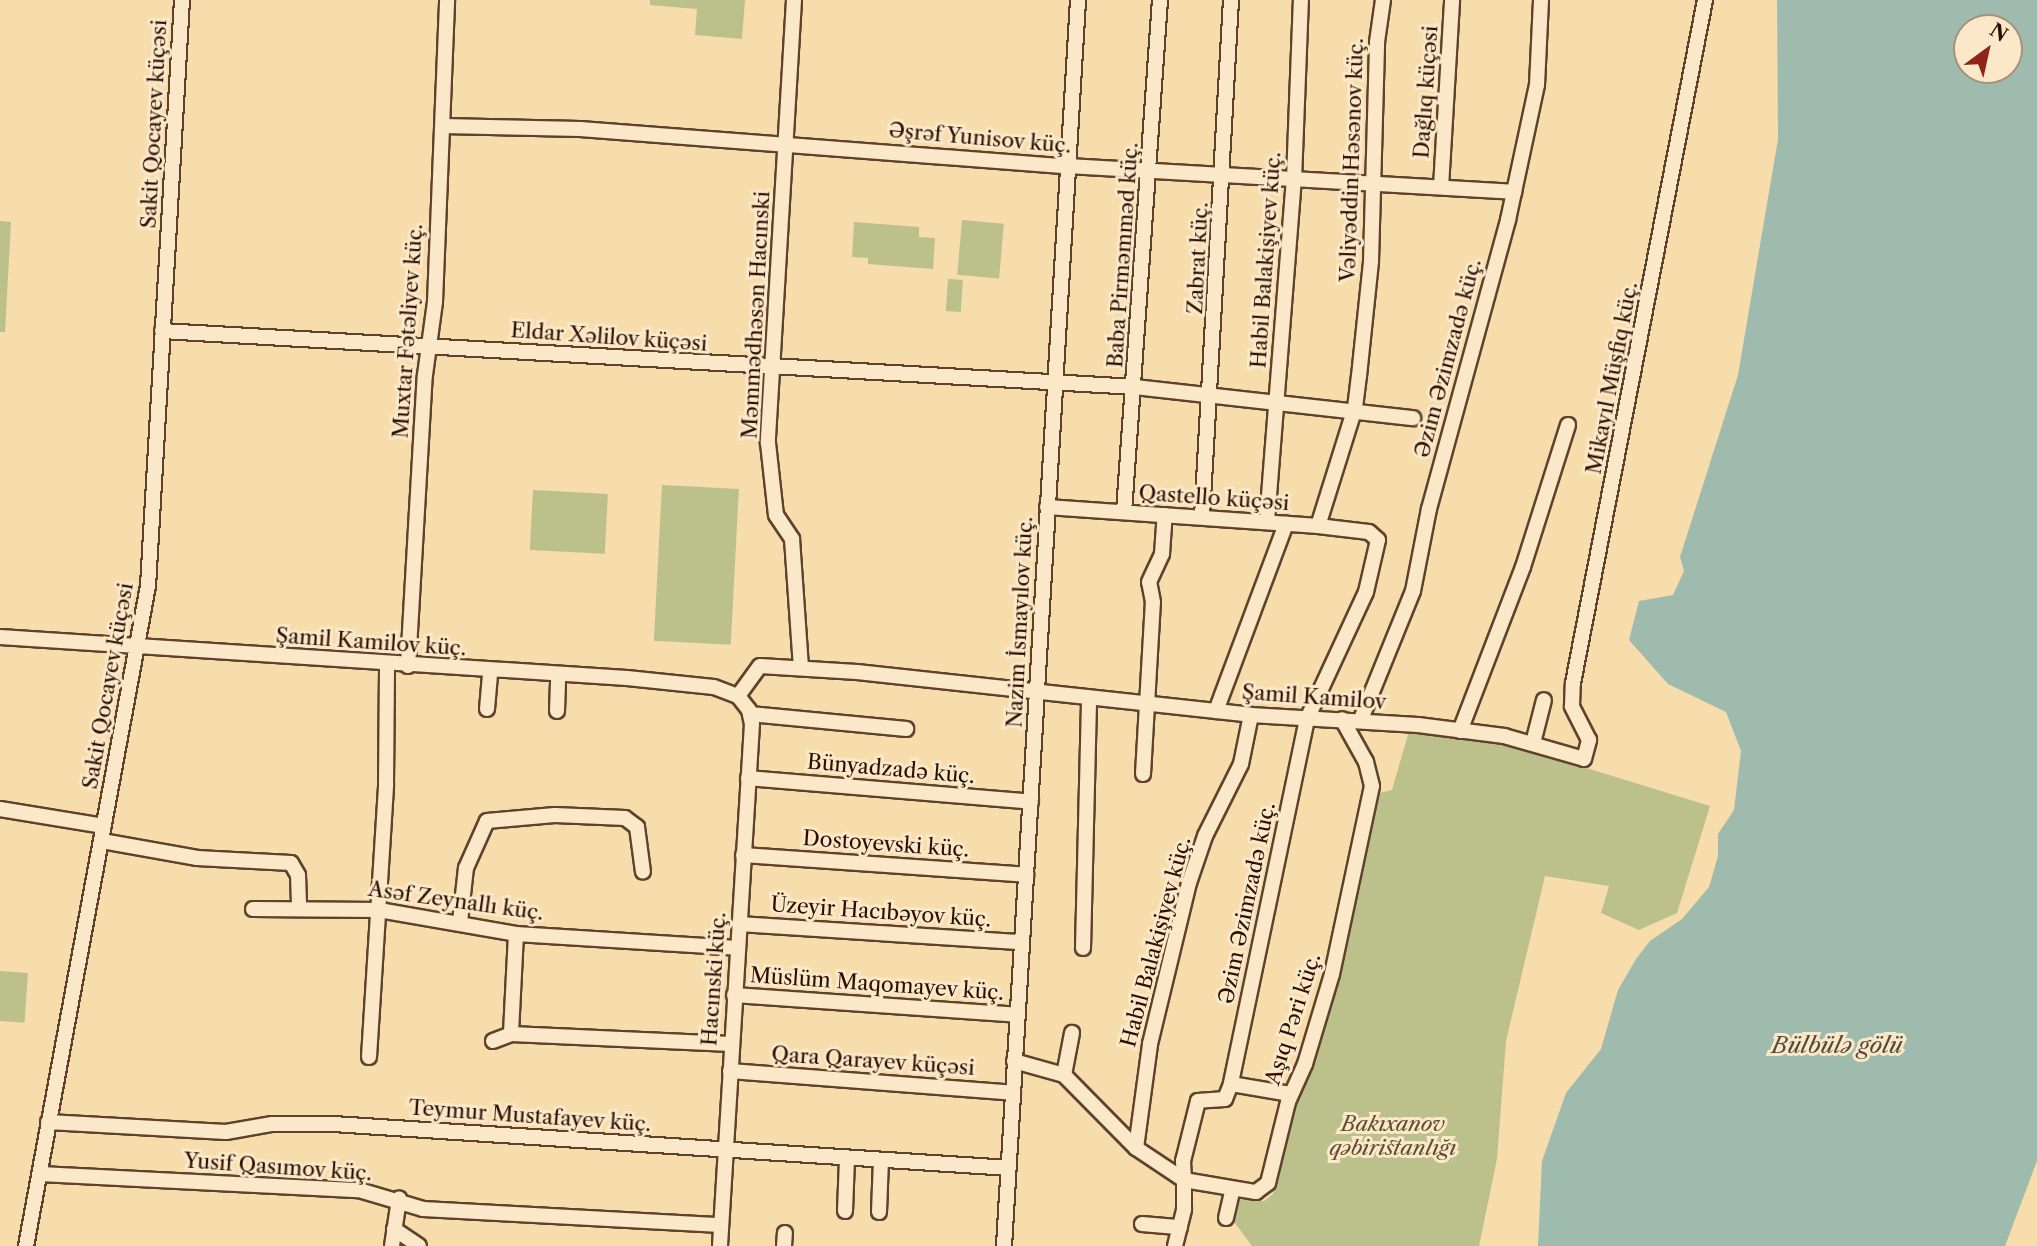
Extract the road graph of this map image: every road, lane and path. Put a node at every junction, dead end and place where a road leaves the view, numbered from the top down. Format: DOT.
graph roads {
  1 [pos="183,0"];
  2 [pos="447,0"];
  3 [pos="794,0"];
  4 [pos="1077,0"];
  5 [pos="1160,0"];
  6 [pos="1231,0"];
  7 [pos="1301,0"];
  8 [pos="1383,0"];
  9 [pos="1452,0"];
  10 [pos="1541,0"];
  11 [pos="1705,0"];
  12 [pos="443,126"];
  13 [pos="786,144"];
  14 [pos="1066,166"];
  15 [pos="1151,170"];
  16 [pos="1223,174"];
  17 [pos="1294,180"];
  18 [pos="1376,186"];
  19 [pos="1441,187"];
  20 [pos="1514,192"];
  21 [pos="162,331"];
  22 [pos="429,347"];
  23 [pos="773,369"];
  24 [pos="1053,385"];
  25 [pos="1135,387"];
  26 [pos="1211,393"];
  27 [pos="1278,400"];
  28 [pos="1355,408"];
  29 [pos="1413,418"];
  30 [pos="1568,425"];
  31 [pos="1047,507"];
  32 [pos="1124,512"];
  33 [pos="1165,515"];
  34 [pos="1202,517"];
  35 [pos="1267,521"];
  36 [pos="1286,524"];
  37 [pos="1318,526"];
  38 [pos="1376,537"];
  39 [pos="0,637"];
  40 [pos="140,647"];
  41 [pos="387,665"];
  42 [pos="408,666"];
  43 [pos="801,668"];
  44 [pos="490,671"];
  45 [pos="558,674"];
  46 [pos="1038,691"];
  47 [pos="738,696"];
  48 [pos="1089,698"];
  49 [pos="1544,700"];
  50 [pos="1146,702"];
  51 [pos="487,709"];
  52 [pos="557,711"];
  53 [pos="1216,711"];
  54 [pos="750,714"];
  55 [pos="1251,715"];
  56 [pos="1307,719"];
  57 [pos="1342,719"];
  58 [pos="1361,719"];
  59 [pos="906,729"];
  60 [pos="1460,731"];
  61 [pos="1533,743"];
  62 [pos="1584,759"];
  63 [pos="1143,774"];
  64 [pos="748,778"];
  65 [pos="1031,802"];
  66 [pos="0,809"];
  67 [pos="103,833"];
  68 [pos="743,855"];
  69 [pos="643,872"];
  70 [pos="1026,875"];
  71 [pos="253,909"];
  72 [pos="299,909"];
  73 [pos="379,910"];
  74 [pos="460,922"];
  75 [pos="738,924"];
  76 [pos="516,934"];
  77 [pos="1021,942"];
  78 [pos="1083,947"];
  79 [pos="737,948"];
  80 [pos="734,995"];
  81 [pos="1017,1016"];
  82 [pos="1072,1033"];
  83 [pos="510,1034"];
  84 [pos="494,1041"];
  85 [pos="731,1044"];
  86 [pos="369,1057"];
  87 [pos="1014,1061"];
  88 [pos="730,1071"];
  89 [pos="1064,1075"];
  90 [pos="1231,1084"];
  91 [pos="1013,1093"];
  92 [pos="1290,1094"];
  93 [pos="48,1122"];
  94 [pos="1136,1148"];
  95 [pos="725,1151"];
  96 [pos="848,1159"];
  97 [pos="881,1161"];
  98 [pos="1009,1168"];
  99 [pos="40,1174"];
  100 [pos="1184,1180"];
  101 [pos="1232,1191"];
  102 [pos="399,1199"];
  103 [pos="845,1211"];
  104 [pos="879,1212"];
  105 [pos="1226,1219"];
  106 [pos="1142,1224"];
  107 [pos="721,1225"];
  108 [pos="1181,1227"];
  109 [pos="394,1229"];
  110 [pos="26,1246"];
  111 [pos="391,1246"];
  112 [pos="419,1246"];
  113 [pos="720,1246"];
  114 [pos="1004,1246"];
  115 [pos="1175,1246"];
  1 -- 21 [label="street, Sakit Qocayev küçəsi"];
  2 -- 12 [label="street, Muxtar Fətəliyev küç."];
  3 -- 13 [label="street, Məmmədhəsən Hacınski"];
  4 -- 14 [label="street, Nazim İsmayılov küç."];
  5 -- 15 [label="street, Baba Pirməmməd küç."];
  6 -- 16 [label="street, Zabrat küç."];
  7 -- 17 [label="street, Habil Balakişiyev küç."];
  8 -- 18 [label="street, Vəliyəddin Həsənov küç."];
  9 -- 19 [label="street, Dağlıq küçəsi"];
  10 -- 20 [label="street, Əzim Əzimzadə küç."];
  11 -- 62 [label="street, Mikayıl Müşfiq küç."];
  12 -- 13 [label="street, Əşrəf Yunisov küç."];
  12 -- 22 [label="street, Muxtar Fətəliyev küç."];
  13 -- 14 [label="street, Əşrəf Yunisov küç."];
  13 -- 23 [label="street, Məmmədhəsən Hacınski"];
  14 -- 15 [label="street, Əşrəf Yunisov küç."];
  14 -- 24 [label="street, Nazim İsmayılov küç."];
  15 -- 16 [label="street, Əşrəf Yunisov küç."];
  15 -- 25 [label="street, Baba Pirməmməd küç."];
  16 -- 17 [label="street, Əşrəf Yunisov küç."];
  16 -- 26 [label="street, Zabrat küç."];
  17 -- 18 [label="street, Əşrəf Yunisov küç."];
  17 -- 27 [label="street, Habil Balakişiyev küç."];
  18 -- 19 [label="street, Əşrəf Yunisov küç."];
  18 -- 28 [label="street, Vəliyəddin Həsənov küç."];
  19 -- 20 [label="street, Əşrəf Yunisov küç."];
  20 -- 58 [label="street, Əzim Əzimzadə küç."];
  21 -- 22 [label="street, Eldar Xəlilov küçəsi"];
  21 -- 40 [label="street, Sakit Qocayev küçəsi"];
  22 -- 23 [label="street, Eldar Xəlilov küçəsi"];
  22 -- 42 [label="street, Muxtar Fətəliyev küç."];
  23 -- 24 [label="street, Eldar Xəlilov küçəsi"];
  23 -- 43 [label="street, Məmmədhəsən Hacınski"];
  24 -- 25 [label="street, Eldar Xəlilov küçəsi"];
  24 -- 31 [label="street, Nazim İsmayılov küç."];
  25 -- 26 [label="street, Eldar Xəlilov küçəsi"];
  25 -- 32 [label="street, Baba Pirməmməd küç."];
  26 -- 27 [label="street, Eldar Xəlilov küçəsi"];
  26 -- 34 [label="street, Zabrat küç."];
  27 -- 28 [label="street, Eldar Xəlilov küçəsi"];
  27 -- 35 [label="street, Habil Balakişiyev küç."];
  28 -- 29 [label="street, Eldar Xəlilov küçəsi"];
  28 -- 37 [label="street, Vəliyəddin Həsənov küç."];
  30 -- 60 [label="street"];
  31 -- 32 [label="street, Qastello küçəsi"];
  31 -- 46 [label="street, Nazim İsmayılov küç."];
  32 -- 33 [label="street, Qastello küçəsi"];
  33 -- 34 [label="street, Qastello küçəsi"];
  33 -- 50 [label="street"];
  34 -- 35 [label="street, Qastello küçəsi"];
  35 -- 36 [label="street, Qastello küçəsi"];
  36 -- 37 [label="street, Qastello küçəsi"];
  36 -- 53 [label="street"];
  37 -- 38 [label="street, Qastello küçəsi"];
  38 -- 56 [label="street, Əzim Əzimzadə küç."];
  39 -- 40 [label="street, Şamil Kamilov küç."];
  40 -- 41 [label="street, Şamil Kamilov küç."];
  40 -- 67 [label="street, Sakit Qocayev küçəsi"];
  41 -- 42 [label="street, Şamil Kamilov küç."];
  41 -- 73 [label="street"];
  42 -- 44 [label="street, Şamil Kamilov küç."];
  43 -- 46 [label="street"];
  43 -- 47 [label="street"];
  44 -- 45 [label="street, Şamil Kamilov küç."];
  44 -- 51 [label="street"];
  45 -- 47 [label="street, Şamil Kamilov küç."];
  45 -- 52 [label="street"];
  46 -- 48 [label="street, Şamil Kamilov"];
  46 -- 65 [label="street, Nazim İsmayılov küç."];
  47 -- 54 [label="street"];
  48 -- 50 [label="street, Şamil Kamilov"];
  48 -- 78 [label="street"];
  49 -- 61 [label="street"];
  50 -- 53 [label="street, Şamil Kamilov"];
  50 -- 63 [label="street"];
  53 -- 55 [label="street, Şamil Kamilov"];
  54 -- 59 [label="street"];
  54 -- 64 [label="street, Hacınski küç."];
  55 -- 56 [label="street, Şamil Kamilov"];
  55 -- 94 [label="street, Habil Balakişiyev küç."];
  56 -- 57 [label="street, Şamil Kamilov"];
  56 -- 90 [label="street, Əzim Əzimzadə küç."];
  57 -- 58 [label="street, Şamil Kamilov"];
  57 -- 92 [label="street, Aşıq Pəri küç."];
  58 -- 60 [label="street, Şamil Kamilov"];
  60 -- 61 [label="street, Şamil Kamilov"];
  61 -- 62 [label="street, Şamil Kamilov"];
  64 -- 65 [label="street, Bünyadzadə küç."];
  64 -- 68 [label="street, Hacınski küç."];
  65 -- 70 [label="street, Nazim İsmayılov küç."];
  66 -- 67 [label="street"];
  67 -- 72 [label="street"];
  67 -- 93 [label="street, Sakit Qocayev küçəsi"];
  68 -- 70 [label="street, Dostoyevski küç."];
  68 -- 75 [label="street, Hacınski küç."];
  69 -- 74 [label="street"];
  70 -- 77 [label="street, Nazim İsmayılov küç."];
  71 -- 72 [label="street, Asəf Zeynallı küç."];
  72 -- 73 [label="street, Asəf Zeynallı küç."];
  73 -- 74 [label="street, Asəf Zeynallı küç."];
  73 -- 86 [label="street"];
  74 -- 76 [label="street, Asəf Zeynallı küç."];
  75 -- 77 [label="street, Üzeyir Hacıbəyov küç."];
  75 -- 79 [label="street, Hacınski küç."];
  76 -- 79 [label="street, Asəf Zeynallı küç."];
  76 -- 83 [label="street"];
  77 -- 81 [label="street, Nazim İsmayılov küç."];
  79 -- 80 [label="street, Hacınski küç."];
  80 -- 81 [label="street, Müslüm Maqomayev küç."];
  80 -- 85 [label="street, Hacınski küç."];
  81 -- 87 [label="street, Nazim İsmayılov küç."];
  82 -- 89 [label="street"];
  83 -- 84 [label="street"];
  83 -- 85 [label="street"];
  85 -- 88 [label="street, Hacınski küç."];
  87 -- 89 [label="street"];
  87 -- 91 [label="street, Nazim İsmayılov küç."];
  88 -- 91 [label="street, Qara Qarayev küçəsi"];
  88 -- 95 [label="street, Hacınski küç."];
  89 -- 94 [label="street"];
  90 -- 92 [label="street"];
  90 -- 100 [label="street"];
  91 -- 98 [label="street, Nazim İsmayılov küç."];
  92 -- 101 [label="street, Aşıq Pəri küç."];
  93 -- 95 [label="street, Teymur Mustafayev küç."];
  93 -- 99 [label="street, Sakit Qocayev küçəsi"];
  94 -- 100 [label="street"];
  95 -- 96 [label="street, Teymur Mustafayev küç."];
  95 -- 107 [label="street, Hacınski küç."];
  96 -- 97 [label="street, Teymur Mustafayev küç."];
  96 -- 103 [label="street"];
  97 -- 98 [label="street, Teymur Mustafayev küç."];
  97 -- 104 [label="street"];
  98 -- 114 [label="street, Nazim İsmayılov küç."];
  99 -- 102 [label="street, Yusif Qasımov küç."];
  99 -- 110 [label="street, Sakit Qocayev küçəsi"];
  100 -- 101 [label="street, Aşıq Pəri küç."];
  100 -- 108 [label="street"];
  101 -- 105 [label="street"];
  102 -- 107 [label="street, Yusif Qasımov küç."];
  102 -- 109 [label="street"];
  106 -- 108 [label="street"];
  107 -- 113 [label="street, Hacınski küç."];
  108 -- 115 [label="street"];
  109 -- 111 [label="street"];
  109 -- 112 [label="street"];
}
